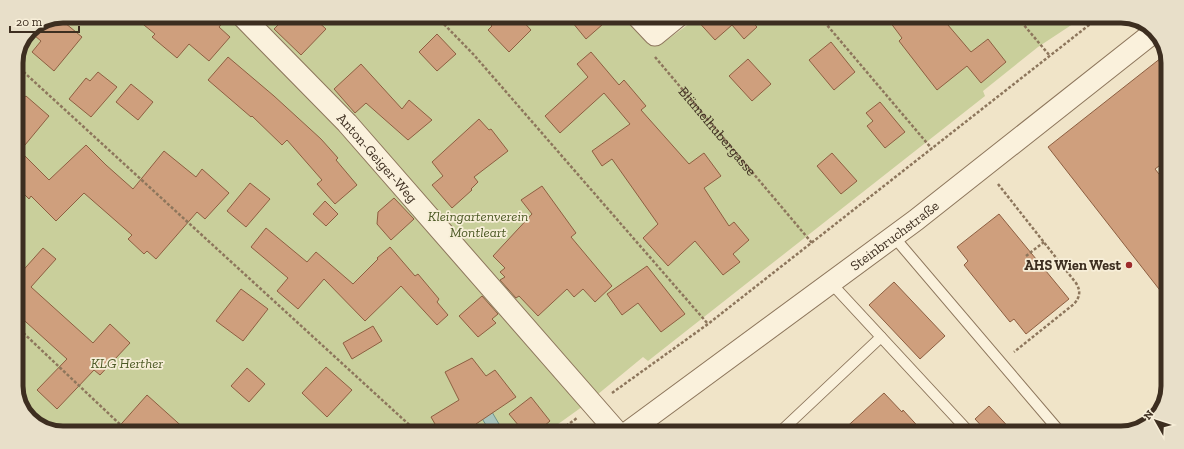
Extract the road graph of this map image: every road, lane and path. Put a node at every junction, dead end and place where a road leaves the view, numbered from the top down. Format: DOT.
graph roads {
  1 [pos="249,23"];
  2 [pos="443,23"];
  3 [pos="644,23"];
  4 [pos="671,23"];
  5 [pos="825,23"];
  6 [pos="1022,23"];
  7 [pos="1092,23"];
  8 [pos="655,35"];
  9 [pos="1150,36"];
  10 [pos="1050,56"];
  11 [pos="23,71"];
  12 [pos="932,149"];
  13 [pos="984,167"];
  14 [pos="894,237"];
  15 [pos="1044,242"];
  16 [pos="812,243"];
  17 [pos="1026,256"];
  18 [pos="831,283"];
  19 [pos="708,324"];
  20 [pos="23,333"];
  21 [pos="881,337"];
  22 [pos="1001,363"];
  23 [pos="594,406"];
  24 [pos="122,426"];
  25 [pos="411,426"];
  26 [pos="612,426"];
  27 [pos="636,426"];
  28 [pos="786,426"];
  29 [pos="964,426"];
  30 [pos="1055,426"];
  1 -- 23 [label="street, Anton-Geiger-Weg"];
  2 -- 19 [label="path"];
  3 -- 8 [label="street"];
  4 -- 8 [label="street"];
  5 -- 12 [label="path"];
  6 -- 10 [label="path"];
  7 -- 10 [label="path"];
  8 -- 16 [label="path, Blümelhubergasse"];
  9 -- 13 [label="street, Steinbruchstraße"];
  10 -- 12 [label="path"];
  11 -- 25 [label="path"];
  12 -- 16 [label="path"];
  13 -- 14 [label="street, Steinbruchstraße"];
  13 -- 15 [label="path"];
  14 -- 18 [label="street, Steinbruchstraße"];
  14 -- 22 [label="lane"];
  15 -- 17 [label="path"];
  15 -- 22 [label="path"];
  16 -- 19 [label="path"];
  18 -- 21 [label="lane"];
  18 -- 27 [label="street, Steinbruchstraße"];
  19 -- 23 [label="path"];
  20 -- 24 [label="path"];
  21 -- 28 [label="lane"];
  21 -- 29 [label="lane"];
  22 -- 30 [label="lane"];
  23 -- 26 [label="street, Anton-Geiger-Weg"];
}
